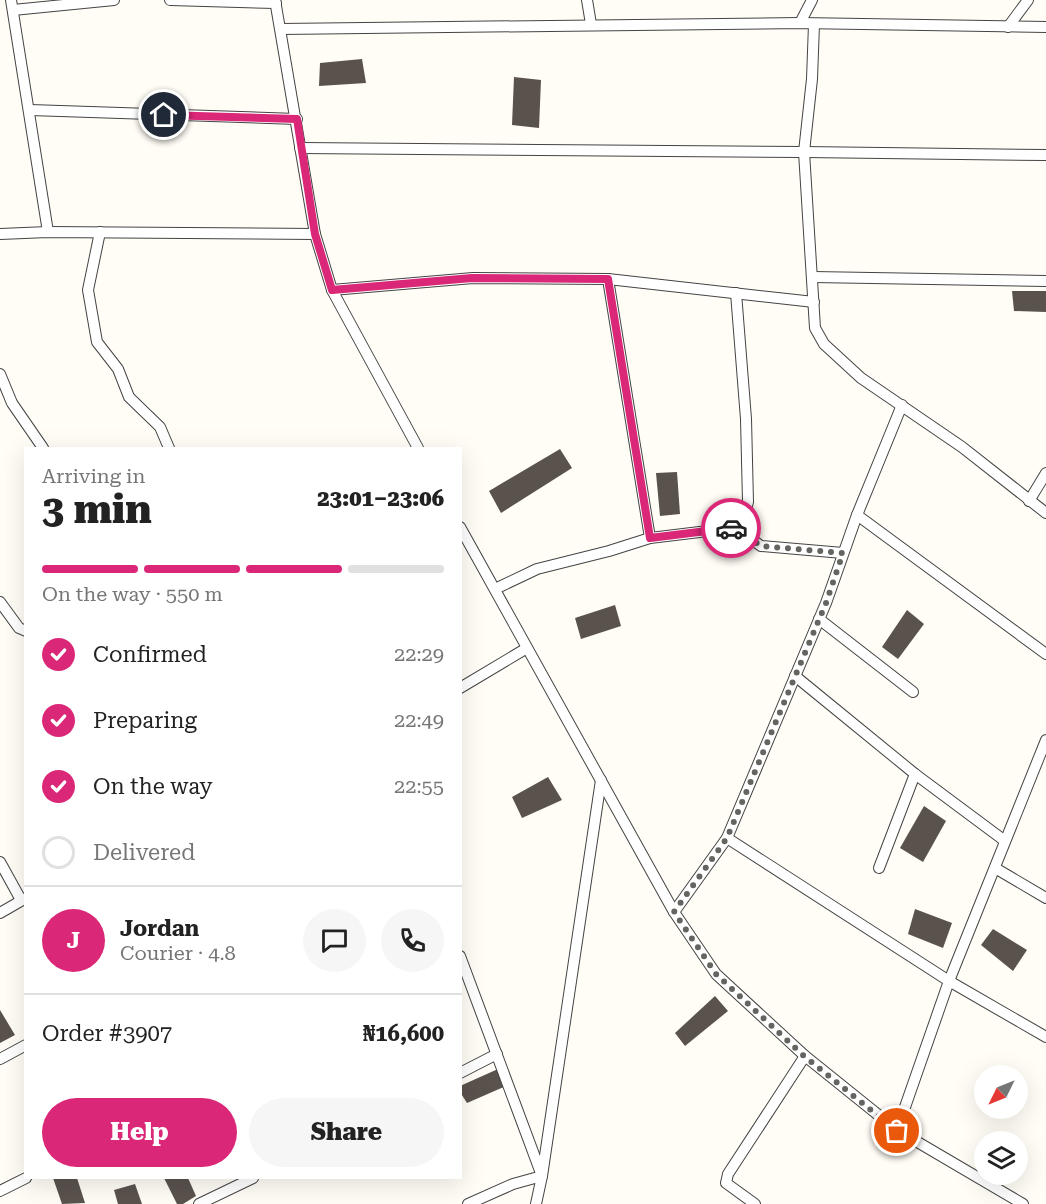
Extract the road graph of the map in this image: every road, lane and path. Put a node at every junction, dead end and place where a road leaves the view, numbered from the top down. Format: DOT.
graph roads {
  1 [pos="114,0"];
  2 [pos="170,0"];
  3 [pos="587,0"];
  4 [pos="812,0"];
  5 [pos="1028,0"];
  6 [pos="276,2"];
  7 [pos="12,5"];
  8 [pos="800,23"];
  9 [pos="591,24"];
  10 [pos="813,24"];
  11 [pos="1008,27"];
  12 [pos="1046,27"];
  13 [pos="281,29"];
  14 [pos="30,110"];
  15 [pos="297,119"];
  16 [pos="300,148"];
  17 [pos="804,152"];
  18 [pos="1046,155"];
  19 [pos="48,232"];
  20 [pos="100,232"];
  21 [pos="0,234"];
  22 [pos="315,234"];
  23 [pos="813,277"];
  24 [pos="608,279"];
  25 [pos="1046,280"];
  26 [pos="332,290"];
  27 [pos="736,293"];
  28 [pos="814,302"];
  29 [pos="0,374"];
  30 [pos="902,405"];
  31 [pos="42,447"];
  32 [pos="168,447"];
  33 [pos="417,447"];
  34 [pos="1046,473"];
  35 [pos="1029,501"];
  36 [pos="1046,513"];
  37 [pos="857,515"];
  38 [pos="741,527"];
  39 [pos="462,531"];
  40 [pos="650,538"];
  41 [pos="843,553"];
  42 [pos="495,589"];
  43 [pos="0,602"];
  44 [pos="819,619"];
  45 [pos="24,630"];
  46 [pos="526,648"];
  47 [pos="1046,654"];
  48 [pos="795,676"];
  49 [pos="462,687"];
  50 [pos="913,692"];
  51 [pos="1046,740"];
  52 [pos="915,774"];
  53 [pos="601,780"];
  54 [pos="727,838"];
  55 [pos="1005,842"];
  56 [pos="0,862"];
  57 [pos="879,868"];
  58 [pos="995,868"];
  59 [pos="1046,898"];
  60 [pos="23,899"];
  61 [pos="674,912"];
  62 [pos="0,913"];
  63 [pos="462,961"];
  64 [pos="949,981"];
  65 [pos="1046,1037"];
  66 [pos="24,1046"];
  67 [pos="497,1054"];
  68 [pos="804,1056"];
  69 [pos="0,1059"];
  70 [pos="462,1072"];
  71 [pos="897,1131"];
  72 [pos="542,1176"];
  73 [pos="24,1179"];
  74 [pos="251,1179"];
  75 [pos="0,1191"];
  76 [pos="199,1204"];
  77 [pos="468,1204"];
  78 [pos="536,1204"];
  79 [pos="755,1204"];
  80 [pos="1023,1204"];
  1 -- 7 [label="street"];
  2 -- 6 [label="street"];
  3 -- 9 [label="street"];
  4 -- 8 [label="street"];
  5 -- 11 [label="street"];
  6 -- 13 [label="street"];
  7 -- 14 [label="street"];
  8 -- 9 [label="street"];
  8 -- 10 [label="street"];
  9 -- 13 [label="street"];
  10 -- 11 [label="street"];
  10 -- 17 [label="street"];
  11 -- 12 [label="street"];
  13 -- 15 [label="street"];
  14 -- 15 [label="street"];
  14 -- 19 [label="street"];
  15 -- 16 [label="street"];
  16 -- 17 [label="street"];
  16 -- 22 [label="street"];
  17 -- 18 [label="street"];
  17 -- 23 [label="street"];
  19 -- 20 [label="street"];
  19 -- 21 [label="street"];
  20 -- 22 [label="street"];
  20 -- 32 [label="street"];
  22 -- 26 [label="street"];
  23 -- 25 [label="street"];
  23 -- 28 [label="street"];
  24 -- 26 [label="street"];
  24 -- 27 [label="street"];
  24 -- 40 [label="street"];
  26 -- 33 [label="street"];
  27 -- 28 [label="street"];
  27 -- 38 [label="street"];
  28 -- 30 [label="street"];
  29 -- 31 [label="street"];
  30 -- 35 [label="street"];
  30 -- 37 [label="street"];
  34 -- 35 [label="street"];
  35 -- 36 [label="street"];
  37 -- 41 [label="street"];
  37 -- 47 [label="street"];
  38 -- 40 [label="street"];
  38 -- 41 [label="street"];
  39 -- 42 [label="street"];
  40 -- 42 [label="street"];
  41 -- 44 [label="street"];
  42 -- 46 [label="street"];
  43 -- 45 [label="street"];
  44 -- 48 [label="street"];
  44 -- 50 [label="street"];
  46 -- 49 [label="street"];
  46 -- 53 [label="street"];
  48 -- 52 [label="street"];
  48 -- 54 [label="street"];
  51 -- 55 [label="street"];
  52 -- 55 [label="street"];
  52 -- 57 [label="street"];
  53 -- 61 [label="street"];
  53 -- 72 [label="street"];
  54 -- 61 [label="street"];
  54 -- 64 [label="street"];
  55 -- 58 [label="street"];
  56 -- 60 [label="street"];
  58 -- 59 [label="street"];
  58 -- 64 [label="street"];
  60 -- 62 [label="street"];
  61 -- 68 [label="street"];
  63 -- 67 [label="street"];
  64 -- 65 [label="street"];
  64 -- 71 [label="street"];
  66 -- 69 [label="street"];
  67 -- 70 [label="street"];
  67 -- 72 [label="street"];
  68 -- 71 [label="street"];
  68 -- 79 [label="street"];
  71 -- 80 [label="street"];
  72 -- 77 [label="street"];
  72 -- 78 [label="street"];
  73 -- 75 [label="street"];
  74 -- 76 [label="street"];
}
